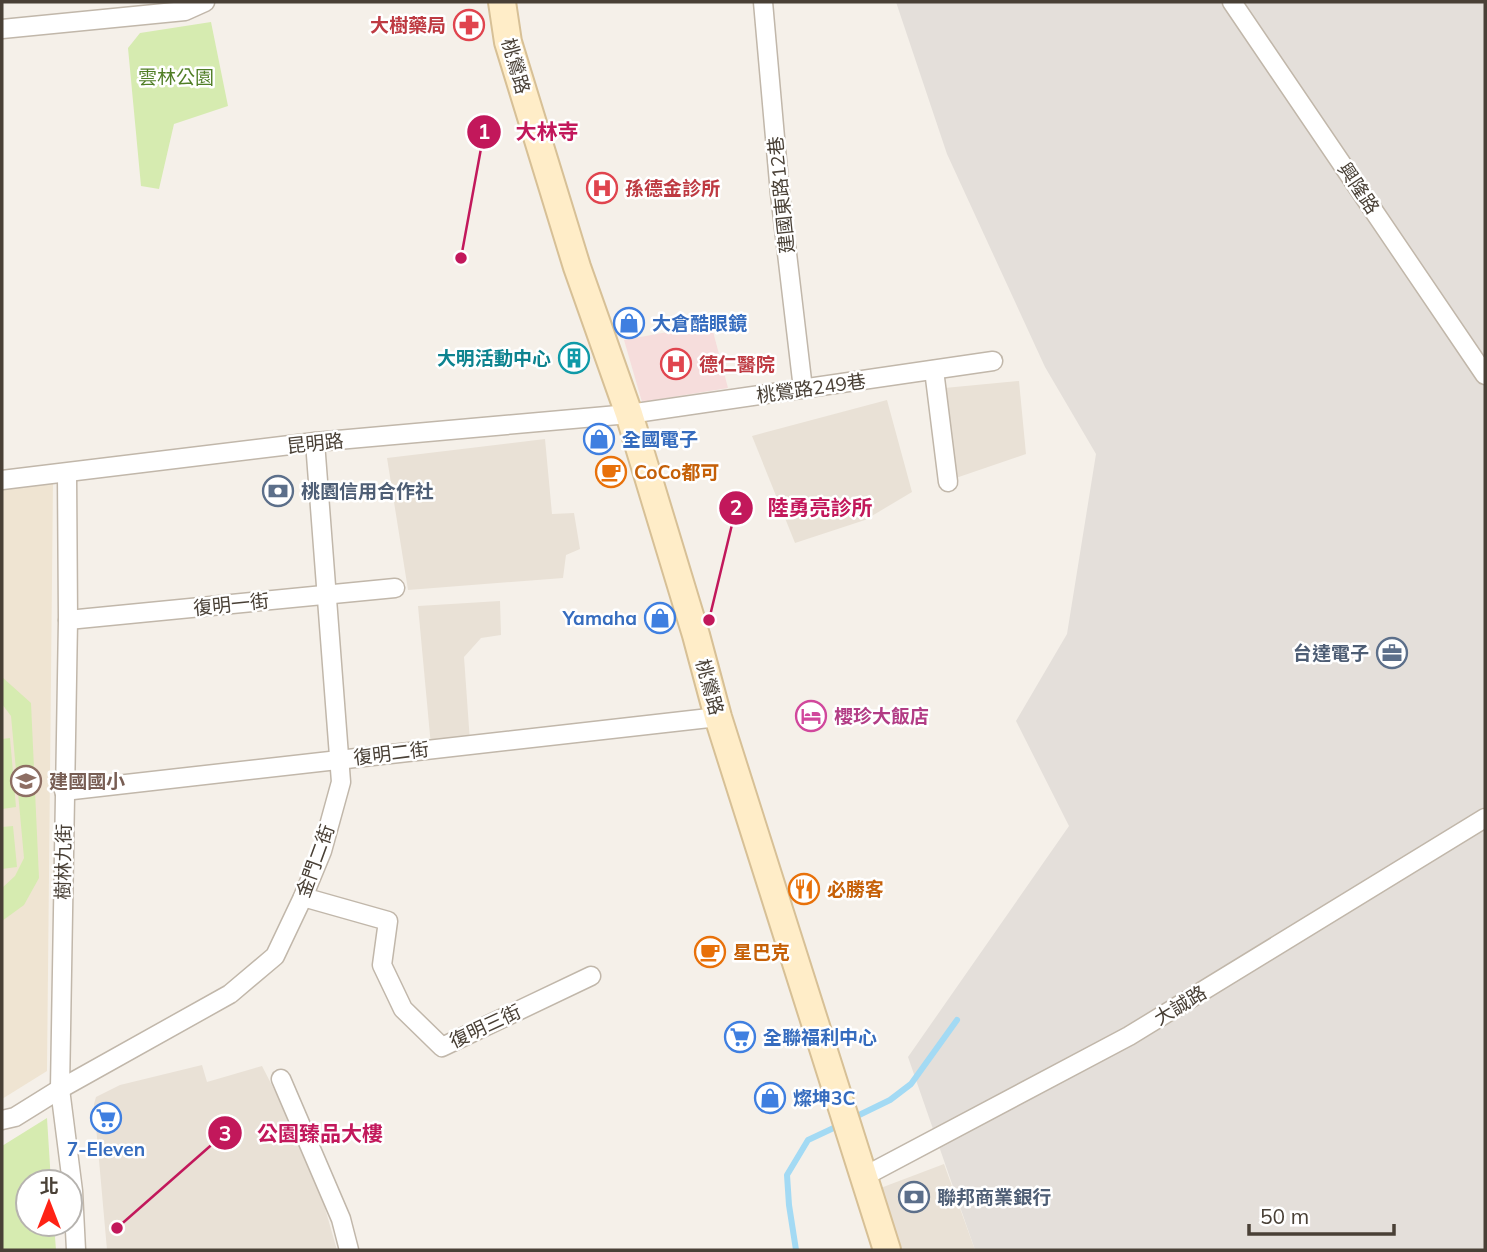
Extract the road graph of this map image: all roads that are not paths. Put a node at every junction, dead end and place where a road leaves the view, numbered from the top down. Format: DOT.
graph roads {
  1 [pos="205,2"];
  2 [pos="502,2"];
  3 [pos="762,2"];
  4 [pos="1232,2"];
  5 [pos="2,29"];
  6 [pos="993,361"];
  7 [pos="934,370"];
  8 [pos="1485,375"];
  9 [pos="803,389"];
  10 [pos="629,414"];
  11 [pos="315,442"];
  12 [pos="67,474"];
  13 [pos="2,480"];
  14 [pos="948,482"];
  15 [pos="395,588"];
  16 [pos="327,594"];
  17 [pos="68,620"];
  18 [pos="718,717"];
  19 [pos="339,760"];
  20 [pos="64,790"];
  21 [pos="1485,818"];
  22 [pos="303,897"];
  23 [pos="591,976"];
  24 [pos="281,1079"];
  25 [pos="60,1089"];
  26 [pos="2,1120"];
  27 [pos="865,1176"];
  28 [pos="76,1250"];
  29 [pos="349,1250"];
  30 [pos="887,1250"];
  1 -- 5 [label="street"];
  2 -- 10 [label="main road, 桃鶯路"];
  3 -- 9 [label="street, 建國東路12巷"];
  4 -- 8 [label="street, 興隆路"];
  6 -- 7 [label="street, 桃鶯路249巷"];
  7 -- 9 [label="street, 桃鶯路249巷"];
  7 -- 14 [label="street"];
  9 -- 10 [label="street, 桃鶯路249巷"];
  10 -- 11 [label="street, 昆明路"];
  10 -- 18 [label="main road, 桃鶯路"];
  11 -- 12 [label="street, 昆明路"];
  11 -- 16 [label="street, 金門二街"];
  12 -- 13 [label="street, 昆明路"];
  12 -- 17 [label="street, 樹林九街"];
  15 -- 16 [label="street, 復明一街"];
  16 -- 17 [label="street, 復明一街"];
  16 -- 19 [label="street, 金門二街"];
  17 -- 20 [label="street, 樹林九街"];
  18 -- 19 [label="street, 復明二街"];
  18 -- 27 [label="main road, 桃鶯路"];
  19 -- 20 [label="street, 復明二街"];
  19 -- 22 [label="street, 金門二街"];
  20 -- 25 [label="street, 樹林九街"];
  21 -- 27 [label="street, 大誠路"];
  22 -- 23 [label="street, 復明三街"];
  22 -- 25 [label="street, 金門二街"];
  24 -- 29 [label="street"];
  25 -- 26 [label="street, 金門二街"];
  25 -- 28 [label="street, 樹林九街"];
  27 -- 30 [label="main road, 桃鶯路"];
}
